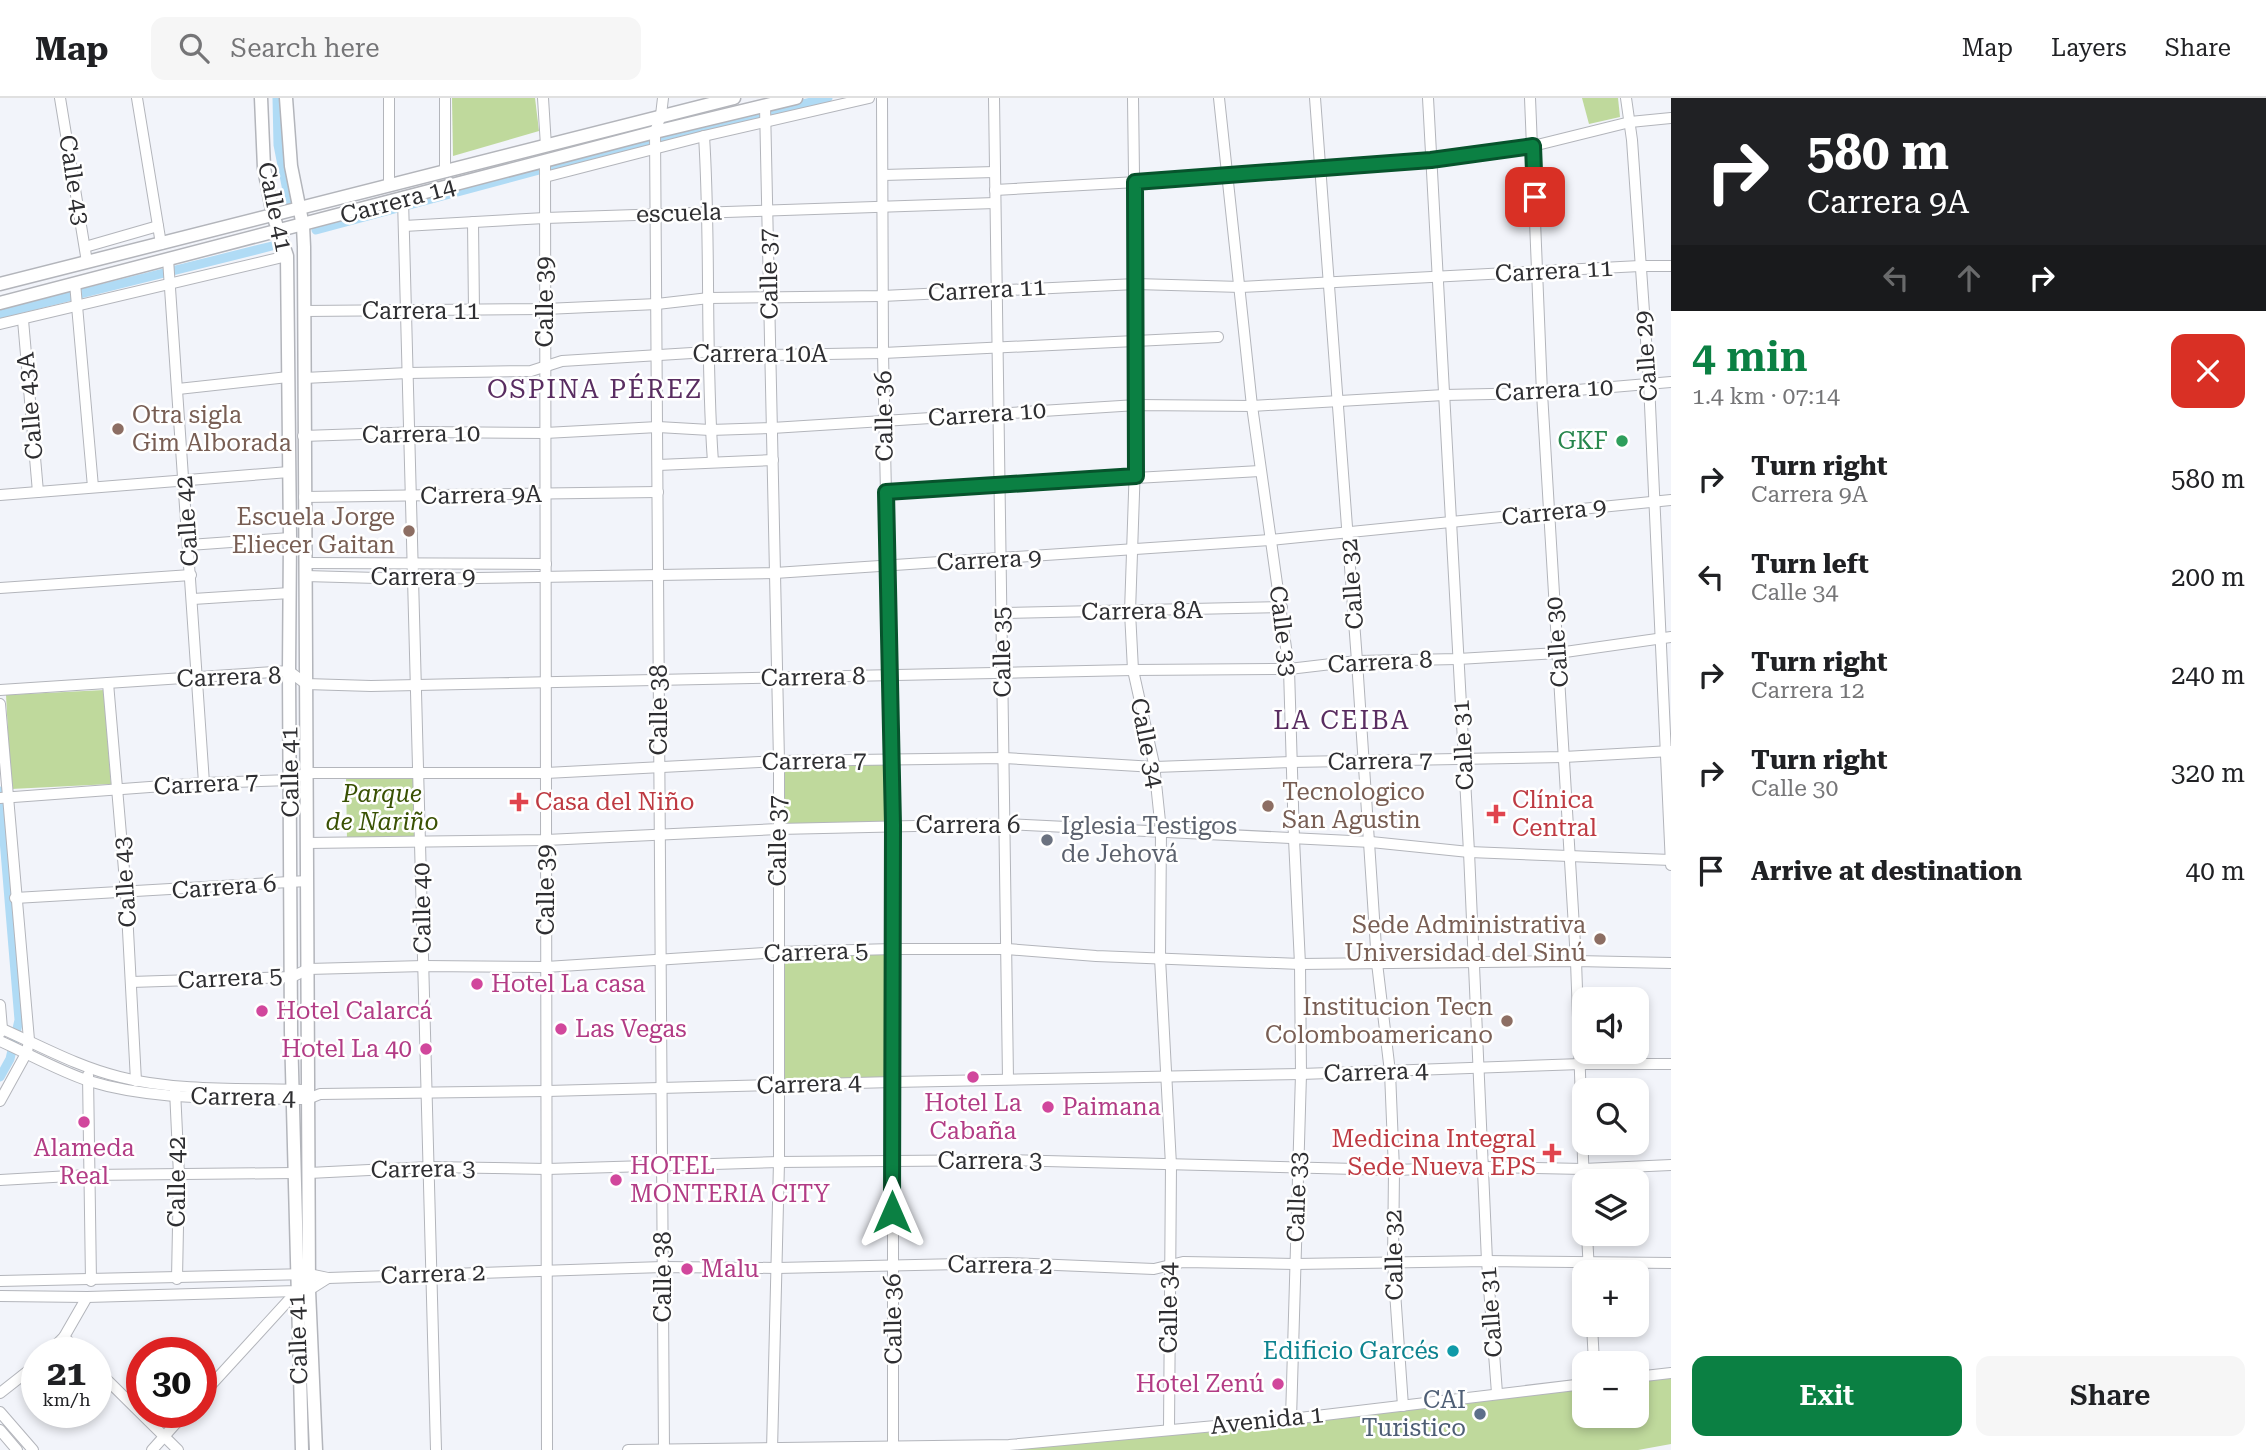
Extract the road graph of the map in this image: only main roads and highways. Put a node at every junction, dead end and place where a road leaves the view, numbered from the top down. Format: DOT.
graph roads {
  1 [pos="261,98"];
  2 [pos="286,98"];
  3 [pos="734,98"];
  4 [pos="796,98"];
  5 [pos="299,209"];
  6 [pos="273,215"];
  7 [pos="303,226"];
  8 [pos="280,231"];
  9 [pos="0,284"];
  10 [pos="0,303"];
  11 [pos="303,1274"];
  12 [pos="303,1290"];
  13 [pos="302,1450"];
  14 [pos="316,1450"];
  1 -- 6 [label="main road, Calle 41"];
  2 -- 5 [label="main road, Calle 41"];
  3 -- 5 [label="main road, Carrera 14"];
  4 -- 7 [label="main road, Carrera 14"];
  5 -- 6 [label="main road, Carrera 14"];
  5 -- 7 [label="main road, Calle 41"];
  6 -- 8 [label="main road, Calle 41"];
  6 -- 9 [label="main road, Carrera 14"];
  7 -- 8 [label="main road, Carrera 14"];
  7 -- 11 [label="main road, Calle 41"];
  8 -- 10 [label="main road, Carrera 14"];
  8 -- 11 [label="main road, Calle 41"];
  11 -- 12 [label="main road, Calle 41"];
  12 -- 13 [label="main road, Calle 41"];
  12 -- 14 [label="main road, Calle 41"];
}
